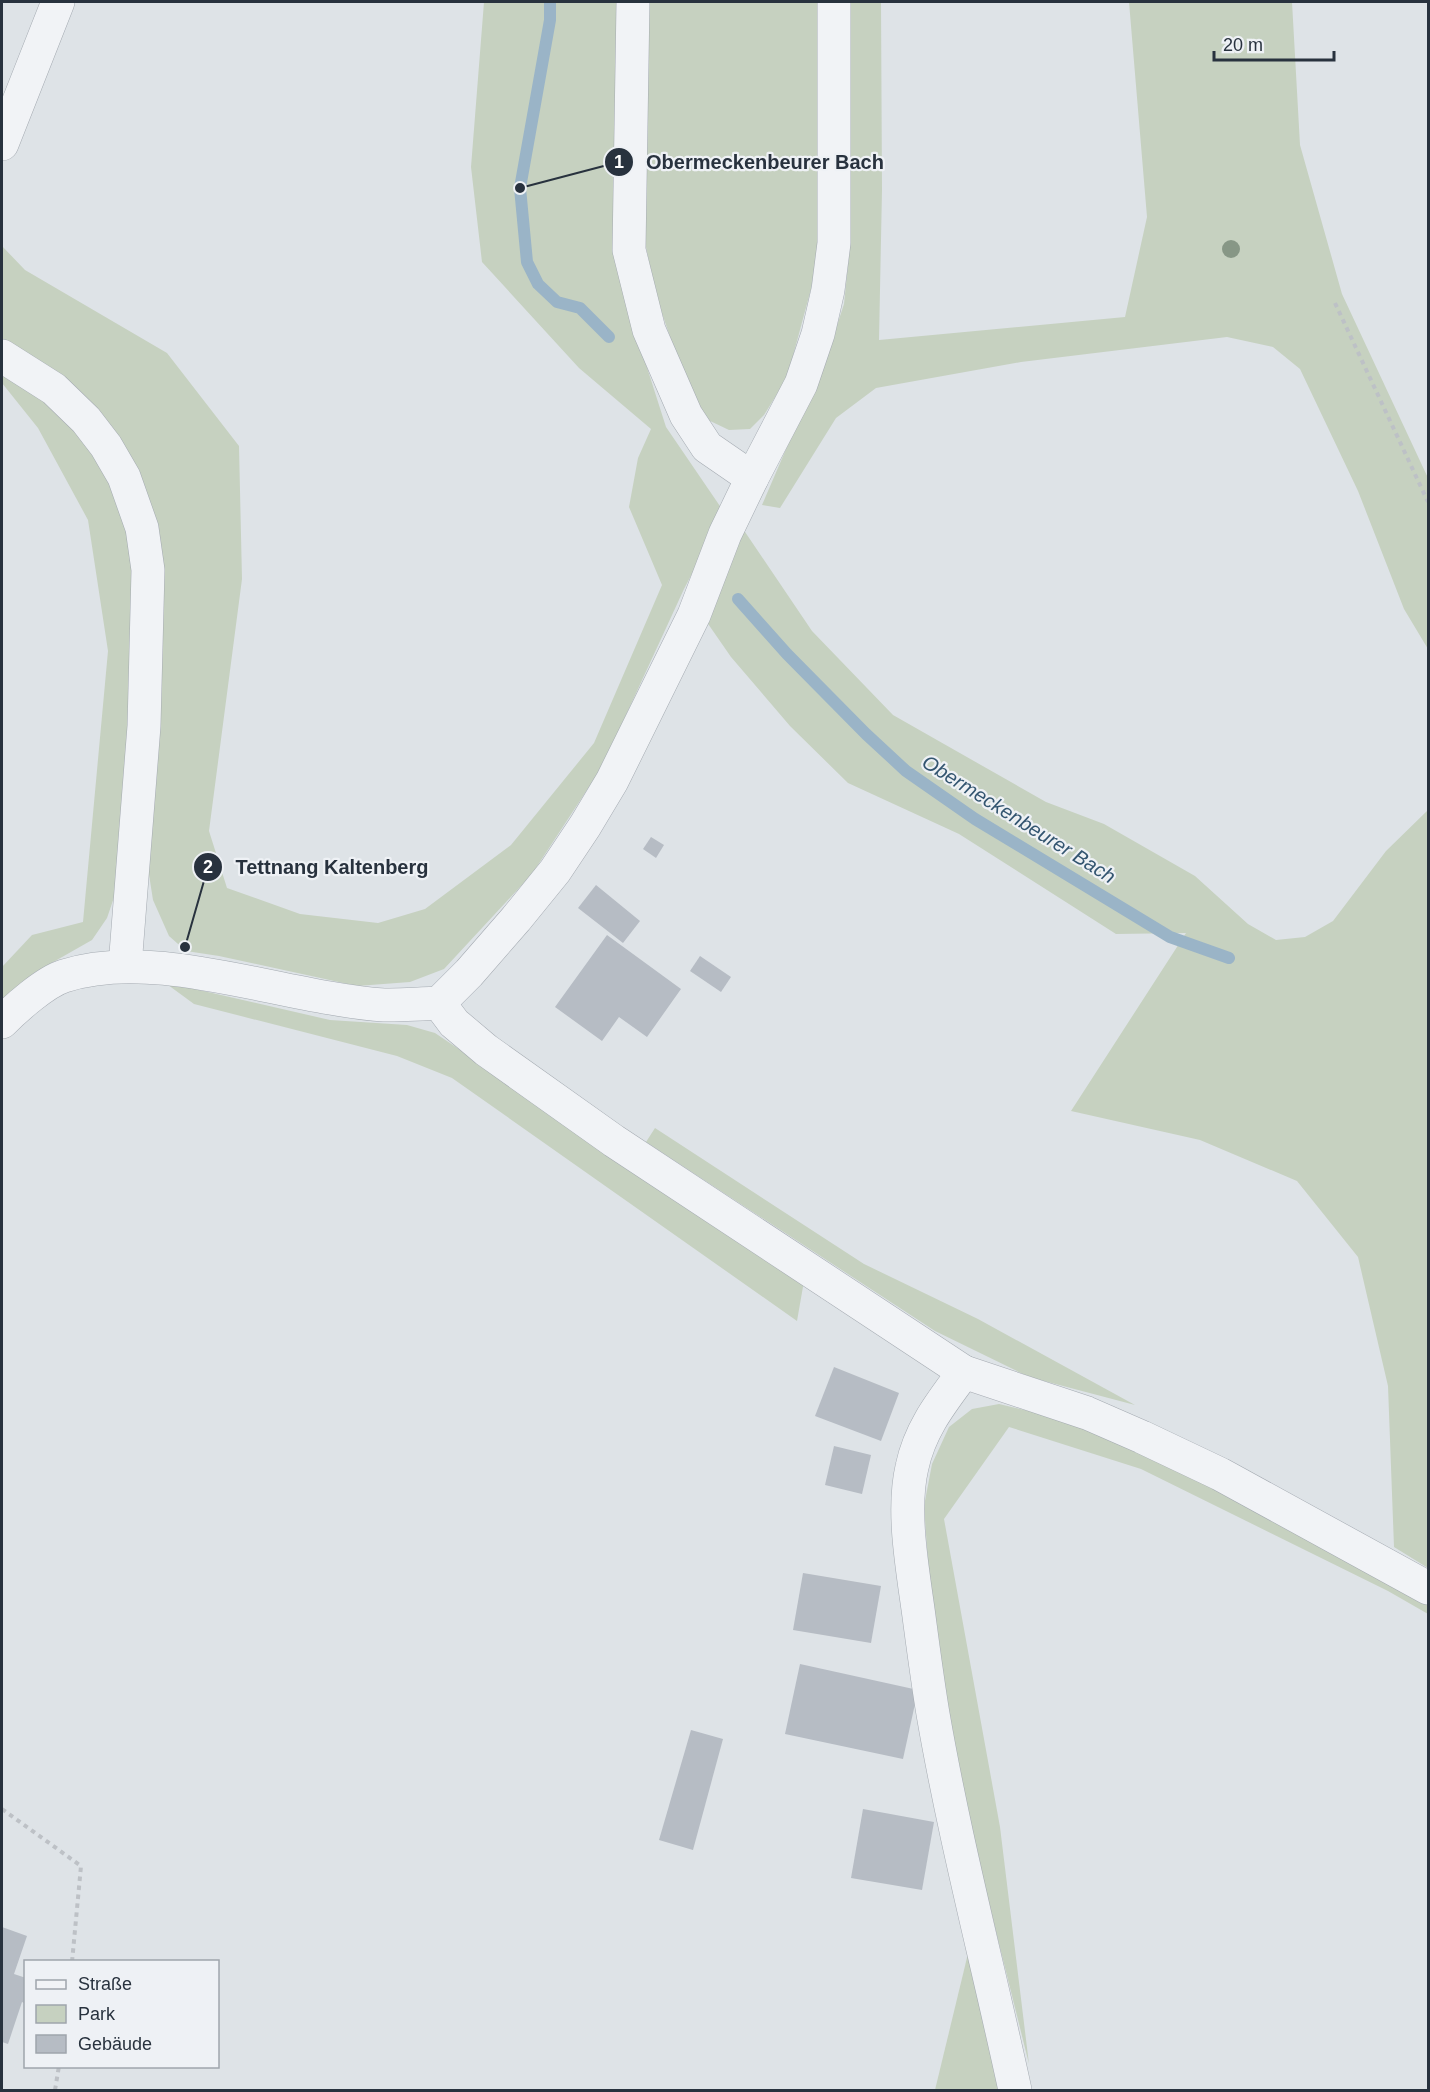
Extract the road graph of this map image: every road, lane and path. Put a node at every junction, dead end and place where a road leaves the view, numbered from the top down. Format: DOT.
graph roads {
  1 [pos="58,2"];
  2 [pos="633,2"];
  3 [pos="834,2"];
  4 [pos="2,144"];
  5 [pos="1335,303"];
  6 [pos="2,356"];
  7 [pos="752,478"];
  8 [pos="1428,502"];
  9 [pos="125,966"];
  10 [pos="439,1003"];
  11 [pos="2,1022"];
  12 [pos="964,1372"];
  13 [pos="1428,1588"];
  14 [pos="2,1809"];
  15 [pos="72,1960"];
  16 [pos="59,2068"];
  17 [pos="55,2091"];
  18 [pos="1015,2091"];
  1 -- 4 [label="street"];
  2 -- 7 [label="street"];
  3 -- 7 [label="street"];
  5 -- 8 [label="path"];
  6 -- 9 [label="street"];
  7 -- 10 [label="street"];
  9 -- 10 [label="street"];
  9 -- 11 [label="street"];
  10 -- 12 [label="street"];
  12 -- 13 [label="street"];
  12 -- 18 [label="street"];
  14 -- 15 [label="path"];
  16 -- 17 [label="path"];
}
